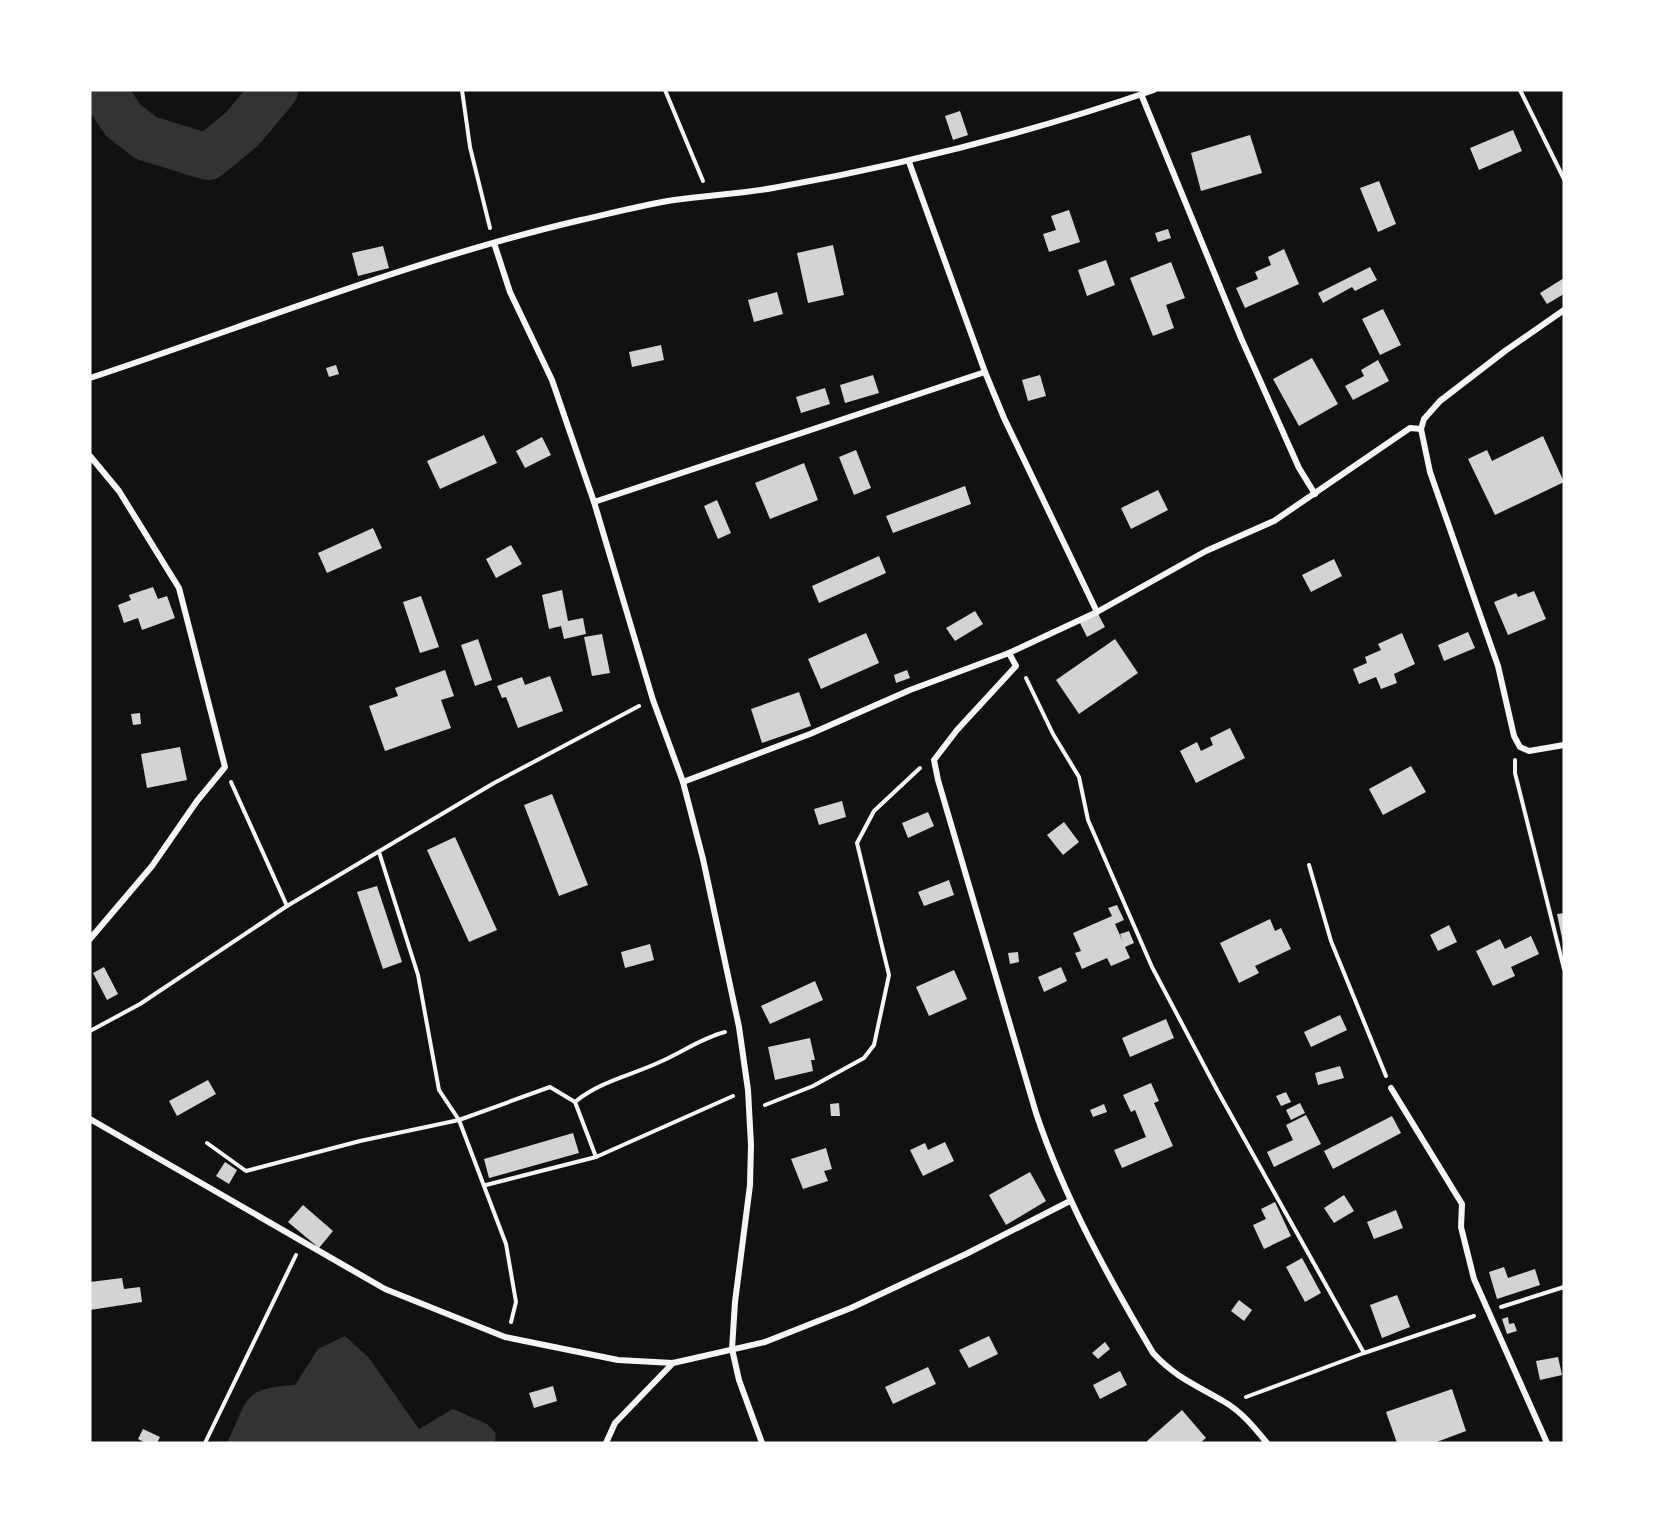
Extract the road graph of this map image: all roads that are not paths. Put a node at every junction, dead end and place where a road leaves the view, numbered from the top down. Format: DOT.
graph roads {
  1 [pos="1154,90"];
  2 [pos="1142,94"];
  3 [pos="909,162"];
  4 [pos="494,243"];
  5 [pos="1564,310"];
  6 [pos="986,372"];
  7 [pos="90,378"];
  8 [pos="1421,429"];
  9 [pos="90,456"];
  10 [pos="1316,494"];
  11 [pos="594,502"];
  12 [pos="1097,612"];
  13 [pos="1009,653"];
  14 [pos="1564,745"];
  15 [pos="683,782"];
  16 [pos="90,939"];
  17 [pos="1391,1088"];
  18 [pos="90,1119"];
  19 [pos="1070,1201"];
  20 [pos="732,1349"];
  21 [pos="673,1363"];
  22 [pos="606,1443"];
  23 [pos="762,1443"];
  24 [pos="1268,1443"];
  25 [pos="1547,1443"];
  1 -- 2 [label="street"];
  2 -- 3 [label="street"];
  2 -- 10 [label="street"];
  3 -- 4 [label="street"];
  3 -- 6 [label="street"];
  4 -- 7 [label="street"];
  4 -- 11 [label="street"];
  5 -- 8 [label="street"];
  6 -- 11 [label="street"];
  6 -- 12 [label="street"];
  8 -- 10 [label="street"];
  8 -- 14 [label="street"];
  9 -- 16 [label="street"];
  10 -- 12 [label="street"];
  11 -- 15 [label="street"];
  12 -- 13 [label="street"];
  13 -- 15 [label="street"];
  13 -- 19 [label="street"];
  15 -- 20 [label="street"];
  17 -- 25 [label="street"];
  18 -- 21 [label="street"];
  19 -- 20 [label="street"];
  19 -- 24 [label="street"];
  20 -- 21 [label="street"];
  20 -- 23 [label="street"];
  21 -- 22 [label="street"];
}
